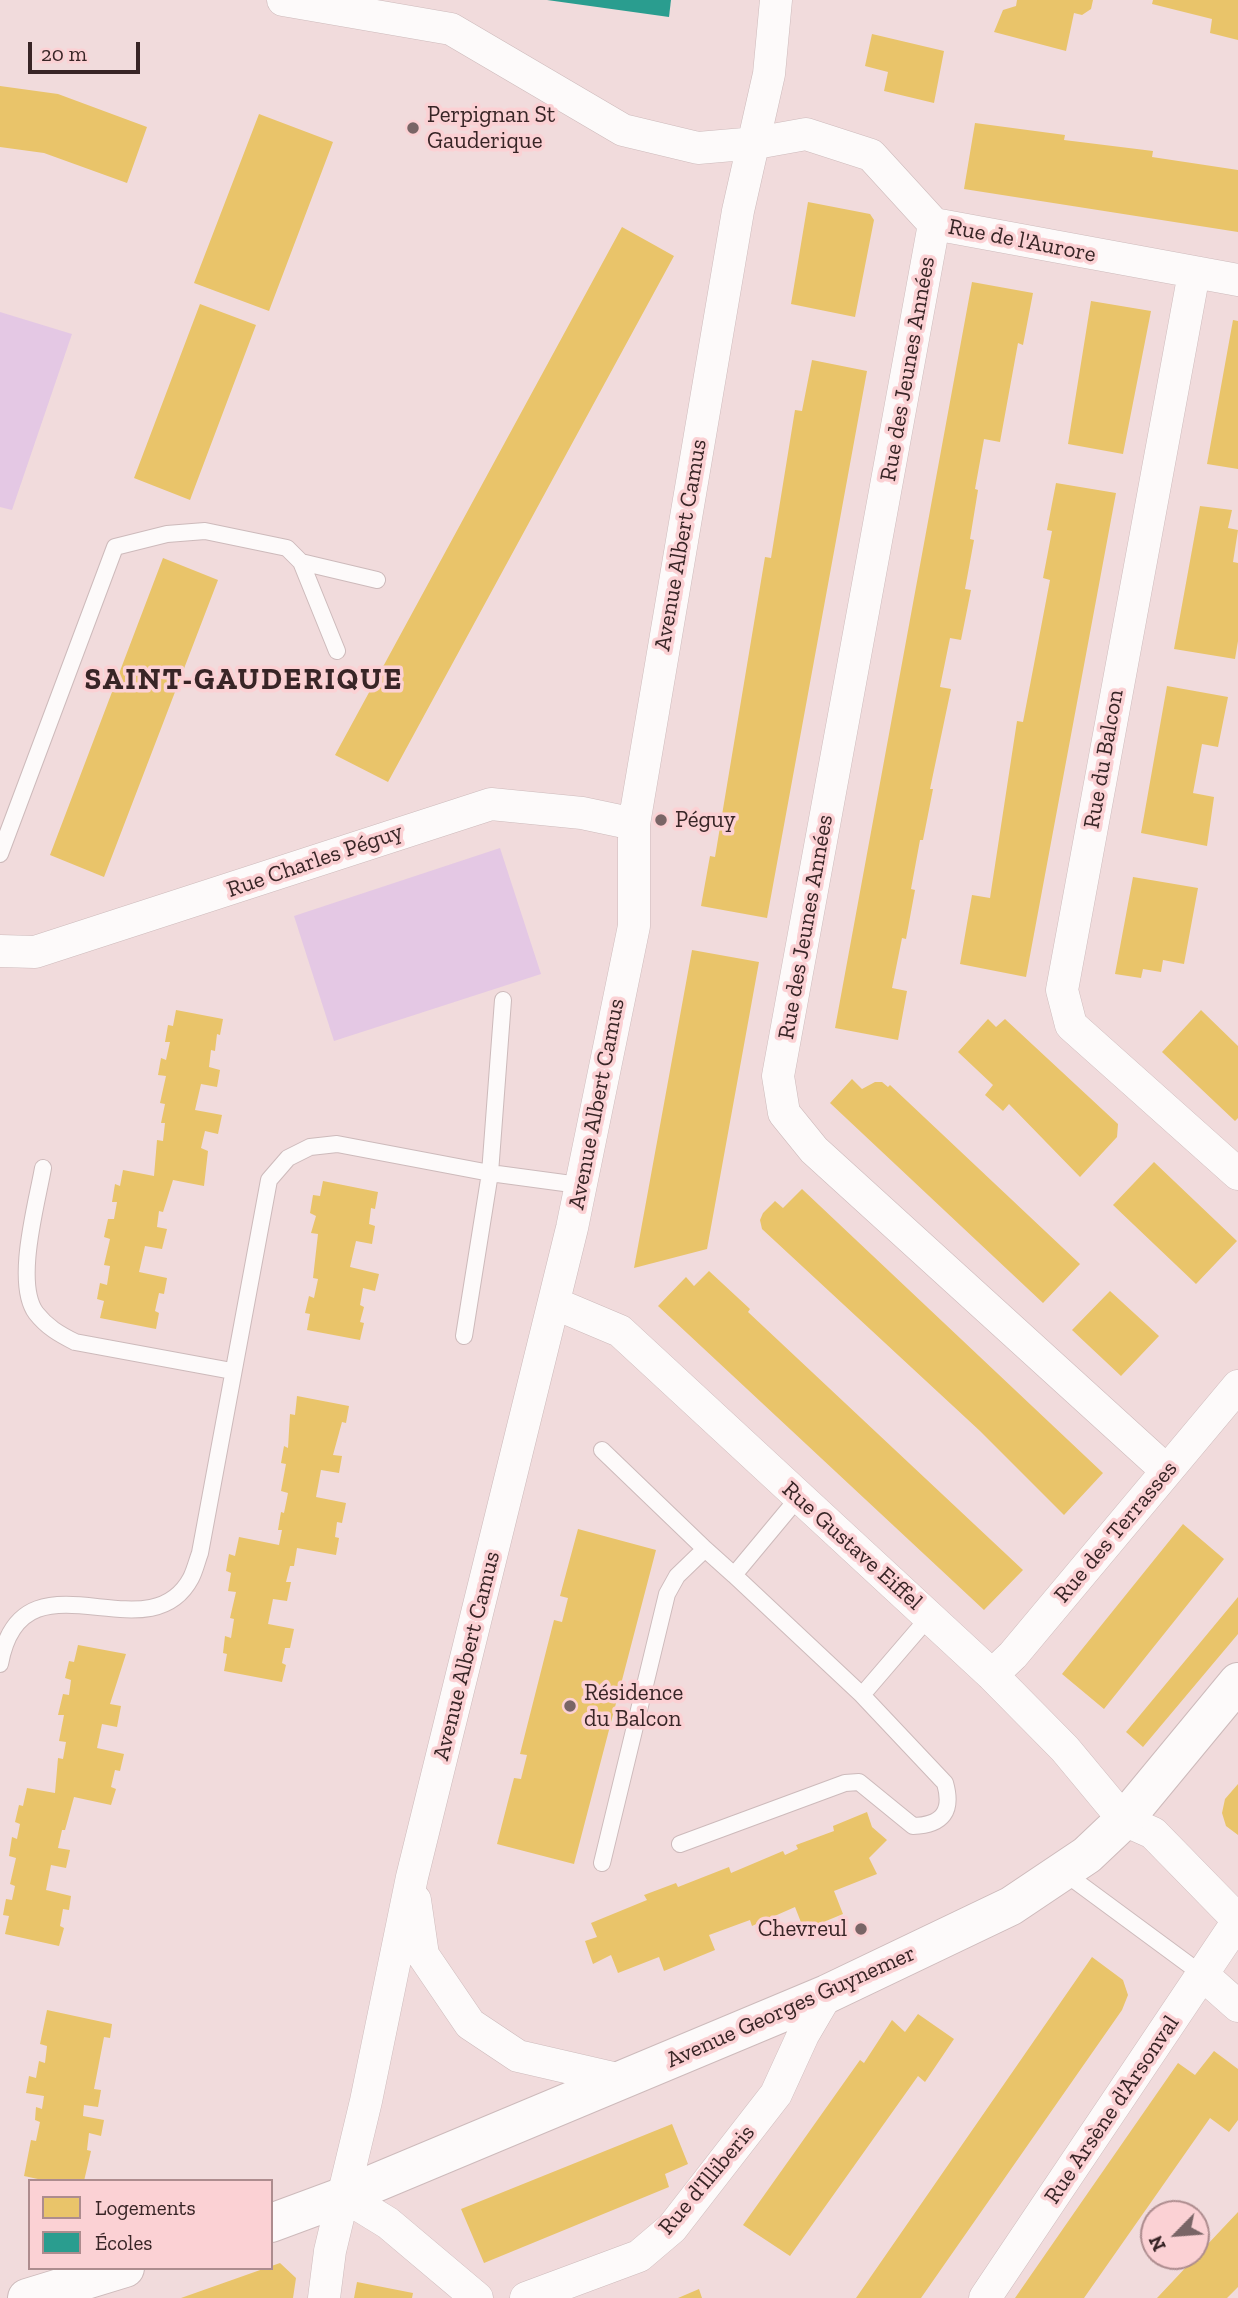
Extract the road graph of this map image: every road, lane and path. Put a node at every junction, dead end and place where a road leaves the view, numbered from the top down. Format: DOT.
graph roads {
  1 [pos="284,0"];
  2 [pos="776,0"];
  3 [pos="756,143"];
  4 [pos="934,225"];
  5 [pos="1194,273"];
  6 [pos="1238,281"];
  7 [pos="301,562"];
  8 [pos="377,580"];
  9 [pos="337,651"];
  10 [pos="634,824"];
  11 [pos="0,854"];
  12 [pos="0,951"];
  13 [pos="503,1000"];
  14 [pos="43,1168"];
  15 [pos="490,1173"];
  16 [pos="1238,1174"];
  17 [pos="579,1185"];
  18 [pos="556,1304"];
  19 [pos="464,1336"];
  20 [pos="232,1371"];
  21 [pos="1238,1386"];
  22 [pos="602,1450"];
  23 [pos="1167,1471"];
  24 [pos="798,1498"];
  25 [pos="705,1549"];
  26 [pos="734,1575"];
  27 [pos="929,1617"];
  28 [pos="0,1664"];
  29 [pos="992,1675"];
  30 [pos="1238,1682"];
  31 [pos="862,1695"];
  32 [pos="1124,1819"];
  33 [pos="680,1844"];
  34 [pos="602,1863"];
  35 [pos="1062,1871"];
  36 [pos="412,1877"];
  37 [pos="1238,1920"];
  38 [pos="1203,1975"];
  39 [pos="827,1994"];
  40 [pos="1238,2007"];
  41 [pos="622,2080"];
  42 [pos="344,2196"];
  43 [pos="273,2222"];
  44 [pos="118,2270"];
  45 [pos="27,2298"];
  46 [pos="324,2298"];
  47 [pos="477,2298"];
  48 [pos="526,2298"];
  49 [pos="985,2298"];
  1 -- 3 [label="street, Rue de l'Aurore"];
  2 -- 3 [label="street, Avenue Albert Camus"];
  3 -- 4 [label="street, Rue de l'Aurore"];
  3 -- 10 [label="street, Avenue Albert Camus"];
  4 -- 5 [label="street, Rue de l'Aurore"];
  4 -- 23 [label="street, Rue des Jeunes Années"];
  5 -- 6 [label="street, Rue de l'Aurore"];
  5 -- 16 [label="street, Rue du Balcon"];
  7 -- 8 [label="lane"];
  7 -- 9 [label="lane"];
  7 -- 11 [label="lane"];
  10 -- 12 [label="street, Rue Charles Péguy"];
  10 -- 17 [label="street, Avenue Albert Camus"];
  13 -- 15 [label="lane"];
  14 -- 20 [label="lane"];
  15 -- 17 [label="lane"];
  15 -- 19 [label="lane"];
  15 -- 20 [label="lane"];
  17 -- 18 [label="street, Avenue Albert Camus"];
  18 -- 24 [label="street, Rue Gustave Eiffel"];
  18 -- 36 [label="street, Avenue Albert Camus"];
  20 -- 28 [label="lane"];
  21 -- 23 [label="street, Rue des Terrasses"];
  22 -- 25 [label="lane"];
  23 -- 29 [label="street, Rue des Terrasses"];
  24 -- 26 [label="lane"];
  24 -- 27 [label="street, Rue Gustave Eiffel"];
  25 -- 26 [label="lane"];
  25 -- 34 [label="lane"];
  26 -- 31 [label="lane"];
  27 -- 29 [label="street, Rue Gustave Eiffel"];
  27 -- 31 [label="lane"];
  29 -- 32 [label="street, Rue Gustave Eiffel"];
  30 -- 32 [label="street, Avenue Georges Guynemer"];
  31 -- 33 [label="lane"];
  32 -- 35 [label="street, Avenue Georges Guynemer"];
  32 -- 37 [label="street"];
  35 -- 38 [label="lane"];
  35 -- 39 [label="street, Avenue Georges Guynemer"];
  36 -- 41 [label="street"];
  36 -- 42 [label="street, Avenue Albert Camus"];
  37 -- 38 [label="street, Rue Arsène d'Arsonval"];
  38 -- 40 [label="street"];
  38 -- 49 [label="street, Rue Arsène d'Arsonval"];
  39 -- 41 [label="street, Avenue Georges Guynemer"];
  39 -- 48 [label="street, Rue d'Illiberis"];
  41 -- 42 [label="street, Avenue Georges Guynemer"];
  42 -- 43 [label="street, Avenue Georges Guynemer"];
  42 -- 46 [label="street, Avenue Albert Camus"];
  42 -- 47 [label="street"];
  44 -- 45 [label="street"];
}
